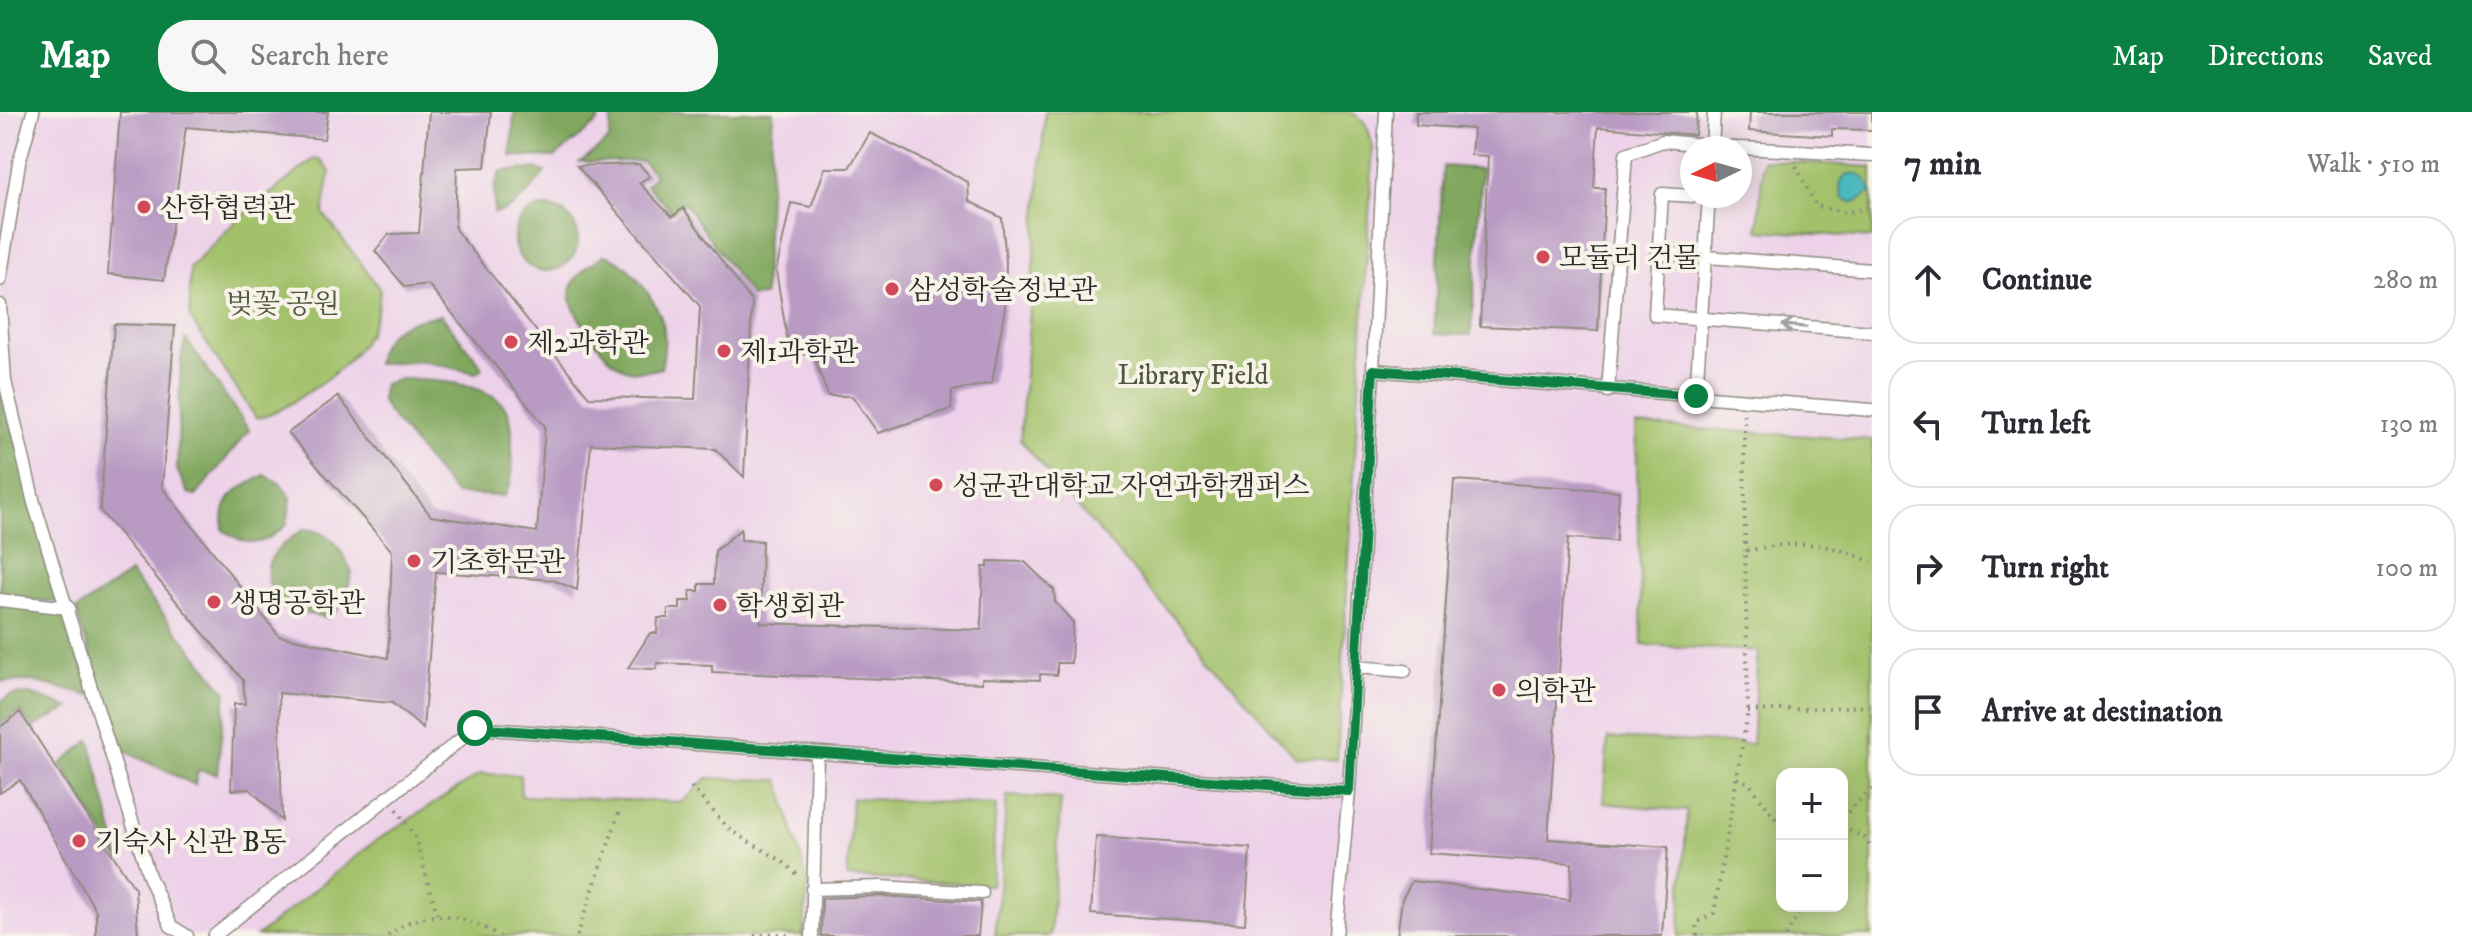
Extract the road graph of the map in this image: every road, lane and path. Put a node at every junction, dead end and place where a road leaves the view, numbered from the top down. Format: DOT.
graph roads {
  1 [pos="33,112"];
  2 [pos="1386,112"];
  3 [pos="1714,112"];
  4 [pos="1713,136"];
  5 [pos="1680,143"];
  6 [pos="1752,149"];
  7 [pos="1787,150"];
  8 [pos="1872,155"];
  9 [pos="1680,195"];
  10 [pos="1872,206"];
  11 [pos="1708,208"];
  12 [pos="1658,253"];
  13 [pos="1705,256"];
  14 [pos="1872,270"];
  15 [pos="0,280"];
  16 [pos="0,305"];
  17 [pos="1701,319"];
  18 [pos="1872,332"];
  19 [pos="1373,370"];
  20 [pos="1608,391"];
  21 [pos="1696,396"];
  22 [pos="1744,399"];
  23 [pos="1872,410"];
  24 [pos="1745,551"];
  25 [pos="1872,562"];
  26 [pos="0,600"];
  27 [pos="69,608"];
  28 [pos="1356,667"];
  29 [pos="1405,671"];
  30 [pos="1872,706"];
  31 [pos="1748,711"];
  32 [pos="817,754"];
  33 [pos="1737,778"];
  34 [pos="691,787"];
  35 [pos="1872,788"];
  36 [pos="1349,791"];
  37 [pos="389,797"];
  38 [pos="621,807"];
  39 [pos="1848,812"];
  40 [pos="1776,819"];
  41 [pos="1848,830"];
  42 [pos="1872,849"];
  43 [pos="812,889"];
  44 [pos="982,893"];
  45 [pos="1799,912"];
  46 [pos="437,914"];
  47 [pos="187,936"];
  48 [pos="214,936"];
  49 [pos="388,936"];
  50 [pos="500,936"];
  51 [pos="577,936"];
  52 [pos="754,936"];
  53 [pos="792,936"];
  54 [pos="812,936"];
  55 [pos="1336,936"];
  56 [pos="1697,936"];
  57 [pos="1786,936"];
  1 -- 15 [label="lane"];
  2 -- 19 [label="lane"];
  3 -- 4 [label="lane"];
  5 -- 20 [label="lane"];
  6 -- 7 [label="lane"];
  7 -- 8 [label="lane"];
  7 -- 10 [label="path"];
  9 -- 12 [label="lane"];
  11 -- 13 [label="lane"];
  12 -- 13 [label="lane"];
  12 -- 17 [label="lane"];
  13 -- 14 [label="lane"];
  13 -- 17 [label="lane"];
  16 -- 27 [label="lane"];
  18 -- 17 [label="lane, one-way"];
  17 -- 21 [label="lane"];
  19 -- 20 [label="lane"];
  19 -- 28 [label="lane"];
  20 -- 21 [label="lane"];
  21 -- 22 [label="lane"];
  22 -- 23 [label="lane"];
  22 -- 24 [label="path"];
  24 -- 25 [label="path"];
  24 -- 31 [label="path"];
  26 -- 27 [label="lane"];
  27 -- 47 [label="lane"];
  28 -- 29 [label="lane"];
  28 -- 36 [label="lane"];
  30 -- 31 [label="path"];
  31 -- 33 [label="path"];
  32 -- 36 [label="lane"];
  32 -- 37 [label="lane"];
  32 -- 43 [label="lane"];
  33 -- 40 [label="path"];
  33 -- 56 [label="path"];
  34 -- 43 [label="path"];
  35 -- 39 [label="path"];
  36 -- 55 [label="lane"];
  37 -- 46 [label="path"];
  37 -- 48 [label="lane"];
  38 -- 51 [label="path"];
  41 -- 42 [label="path"];
  43 -- 44 [label="lane"];
  43 -- 54 [label="lane"];
  45 -- 57 [label="path"];
  46 -- 49 [label="path"];
  46 -- 50 [label="path"];
  52 -- 53 [label="path"];
}
